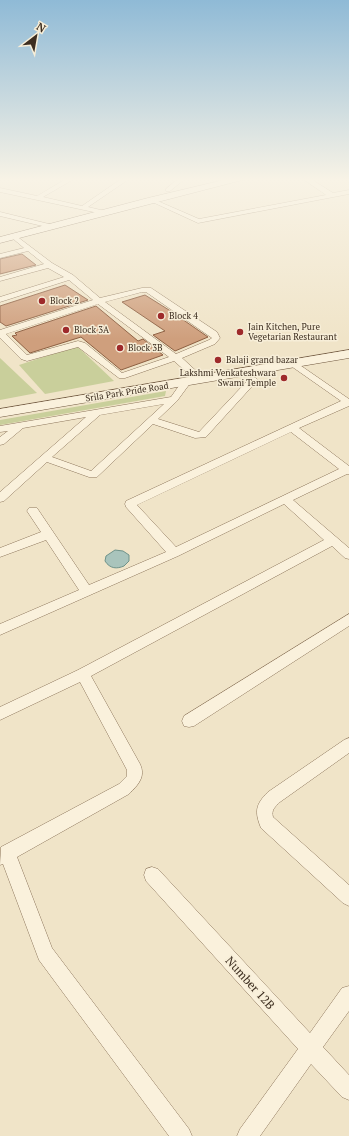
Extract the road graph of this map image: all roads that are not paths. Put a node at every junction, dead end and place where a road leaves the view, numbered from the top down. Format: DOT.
graph roads {
  1 [pos="28,232"];
  2 [pos="13,236"];
  3 [pos="0,240"];
  4 [pos="29,249"];
  5 [pos="0,256"];
  6 [pos="50,265"];
  7 [pos="70,277"];
  8 [pos="0,279"];
  9 [pos="0,300"];
  10 [pos="99,301"];
  11 [pos="0,333"];
  12 [pos="349,354"];
  13 [pos="175,358"];
  14 [pos="294,364"];
  15 [pos="201,380"];
  16 [pos="253,380"];
  17 [pos="186,382"];
  18 [pos="174,399"];
  19 [pos="348,402"];
  20 [pos="0,413"];
  21 [pos="96,413"];
  22 [pos="151,420"];
  23 [pos="20,426"];
  24 [pos="292,428"];
  25 [pos="0,429"];
  26 [pos="0,442"];
  27 [pos="45,458"];
  28 [pos="348,470"];
  29 [pos="4,488"];
  30 [pos="0,498"];
  31 [pos="285,499"];
  32 [pos="34,511"];
  33 [pos="49,534"];
  34 [pos="332,541"];
  35 [pos="0,553"];
  36 [pos="174,553"];
  37 [pos="349,555"];
  38 [pos="87,592"];
  39 [pos="349,619"];
  40 [pos="0,630"];
  41 [pos="83,674"];
  42 [pos="0,714"];
  43 [pos="189,721"];
  44 [pos="347,749"];
  45 [pos="4,855"];
  46 [pos="152,875"];
  47 [pos="349,897"];
  48 [pos="349,995"];
  49 [pos="310,1049"];
  50 [pos="349,1090"];
  51 [pos="182,1136"];
  52 [pos="247,1136"];
  1 -- 2 [label="street"];
  2 -- 3 [label="street"];
  2 -- 4 [label="street"];
  4 -- 5 [label="street"];
  4 -- 6 [label="street"];
  6 -- 7 [label="street"];
  6 -- 8 [label="street"];
  7 -- 9 [label="street"];
  7 -- 10 [label="street"];
  10 -- 11 [label="street"];
  10 -- 13 [label="street"];
  10 -- 13 [label="street"];
  11 -- 13 [label="street"];
  12 -- 14 [label="street, Srila Park Pride Road"];
  13 -- 15 [label="street"];
  14 -- 15 [label="street, Srila Park Pride Road"];
  14 -- 19 [label="street"];
  15 -- 17 [label="street, Srila Park Pride Road"];
  16 -- 22 [label="street"];
  17 -- 18 [label="street"];
  17 -- 20 [label="street, Srila Park Pride Road"];
  18 -- 21 [label="street"];
  18 -- 22 [label="street"];
  19 -- 24 [label="street"];
  21 -- 23 [label="street"];
  21 -- 27 [label="street"];
  22 -- 27 [label="street"];
  23 -- 25 [label="street"];
  23 -- 26 [label="street"];
  24 -- 28 [label="street"];
  24 -- 36 [label="street"];
  27 -- 29 [label="street"];
  28 -- 31 [label="street"];
  29 -- 30 [label="street"];
  31 -- 34 [label="street"];
  31 -- 36 [label="street"];
  32 -- 33 [label="street"];
  33 -- 35 [label="street"];
  33 -- 38 [label="street"];
  34 -- 37 [label="street"];
  34 -- 41 [label="street"];
  36 -- 38 [label="street"];
  38 -- 40 [label="street"];
  39 -- 43 [label="street"];
  41 -- 42 [label="street"];
  41 -- 45 [label="street"];
  44 -- 47 [label="street"];
  45 -- 51 [label="street"];
  46 -- 49 [label="street, Number 12B"];
  48 -- 49 [label="street"];
  49 -- 50 [label="street, Number 12B"];
  49 -- 52 [label="street"];
}
